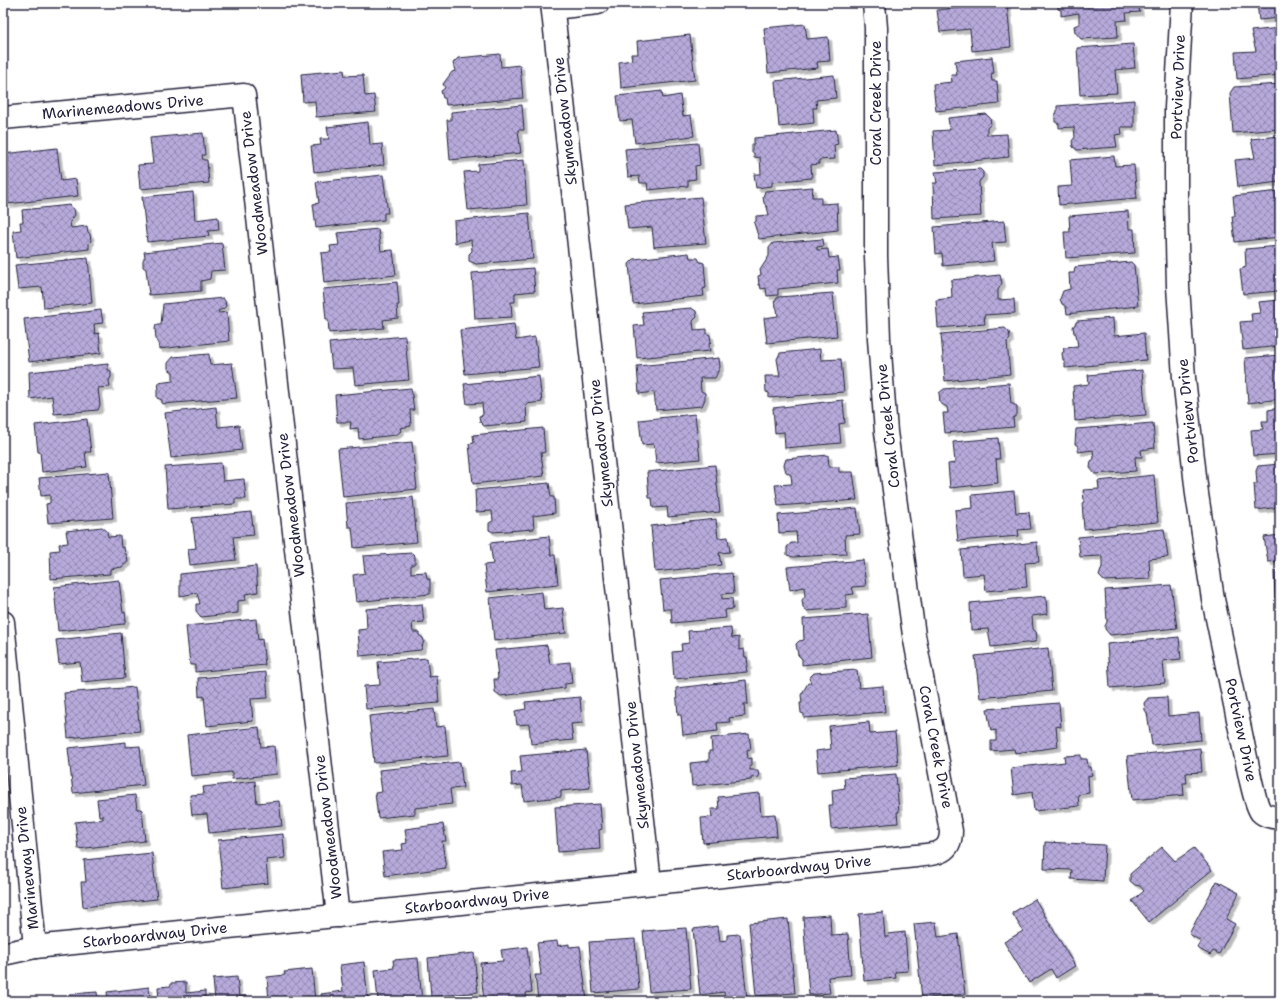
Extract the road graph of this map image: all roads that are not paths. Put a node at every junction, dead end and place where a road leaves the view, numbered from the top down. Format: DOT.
graph roads {
  1 [pos="598,3"];
  2 [pos="874,3"];
  3 [pos="1182,3"];
  4 [pos="553,5"];
  5 [pos="244,95"];
  6 [pos="3,118"];
  7 [pos="3,622"];
  8 [pos="1271,815"];
  9 [pos="949,845"];
  10 [pos="650,883"];
  11 [pos="338,916"];
  12 [pos="35,947"];
  13 [pos="3,954"];
  1 -- 4 [label="street"];
  2 -- 9 [label="street, Coral Creek Drive"];
  3 -- 8 [label="street, Portview Drive"];
  4 -- 10 [label="street, Skymeadow Drive"];
  5 -- 6 [label="street, Marinemeadows Drive"];
  5 -- 11 [label="street, Woodmeadow Drive"];
  7 -- 12 [label="street, Marineway Drive"];
  9 -- 10 [label="street, Starboardway Drive"];
  10 -- 11 [label="street, Starboardway Drive"];
  11 -- 12 [label="street, Starboardway Drive"];
  12 -- 13 [label="street, Starboardway Drive"];
}
